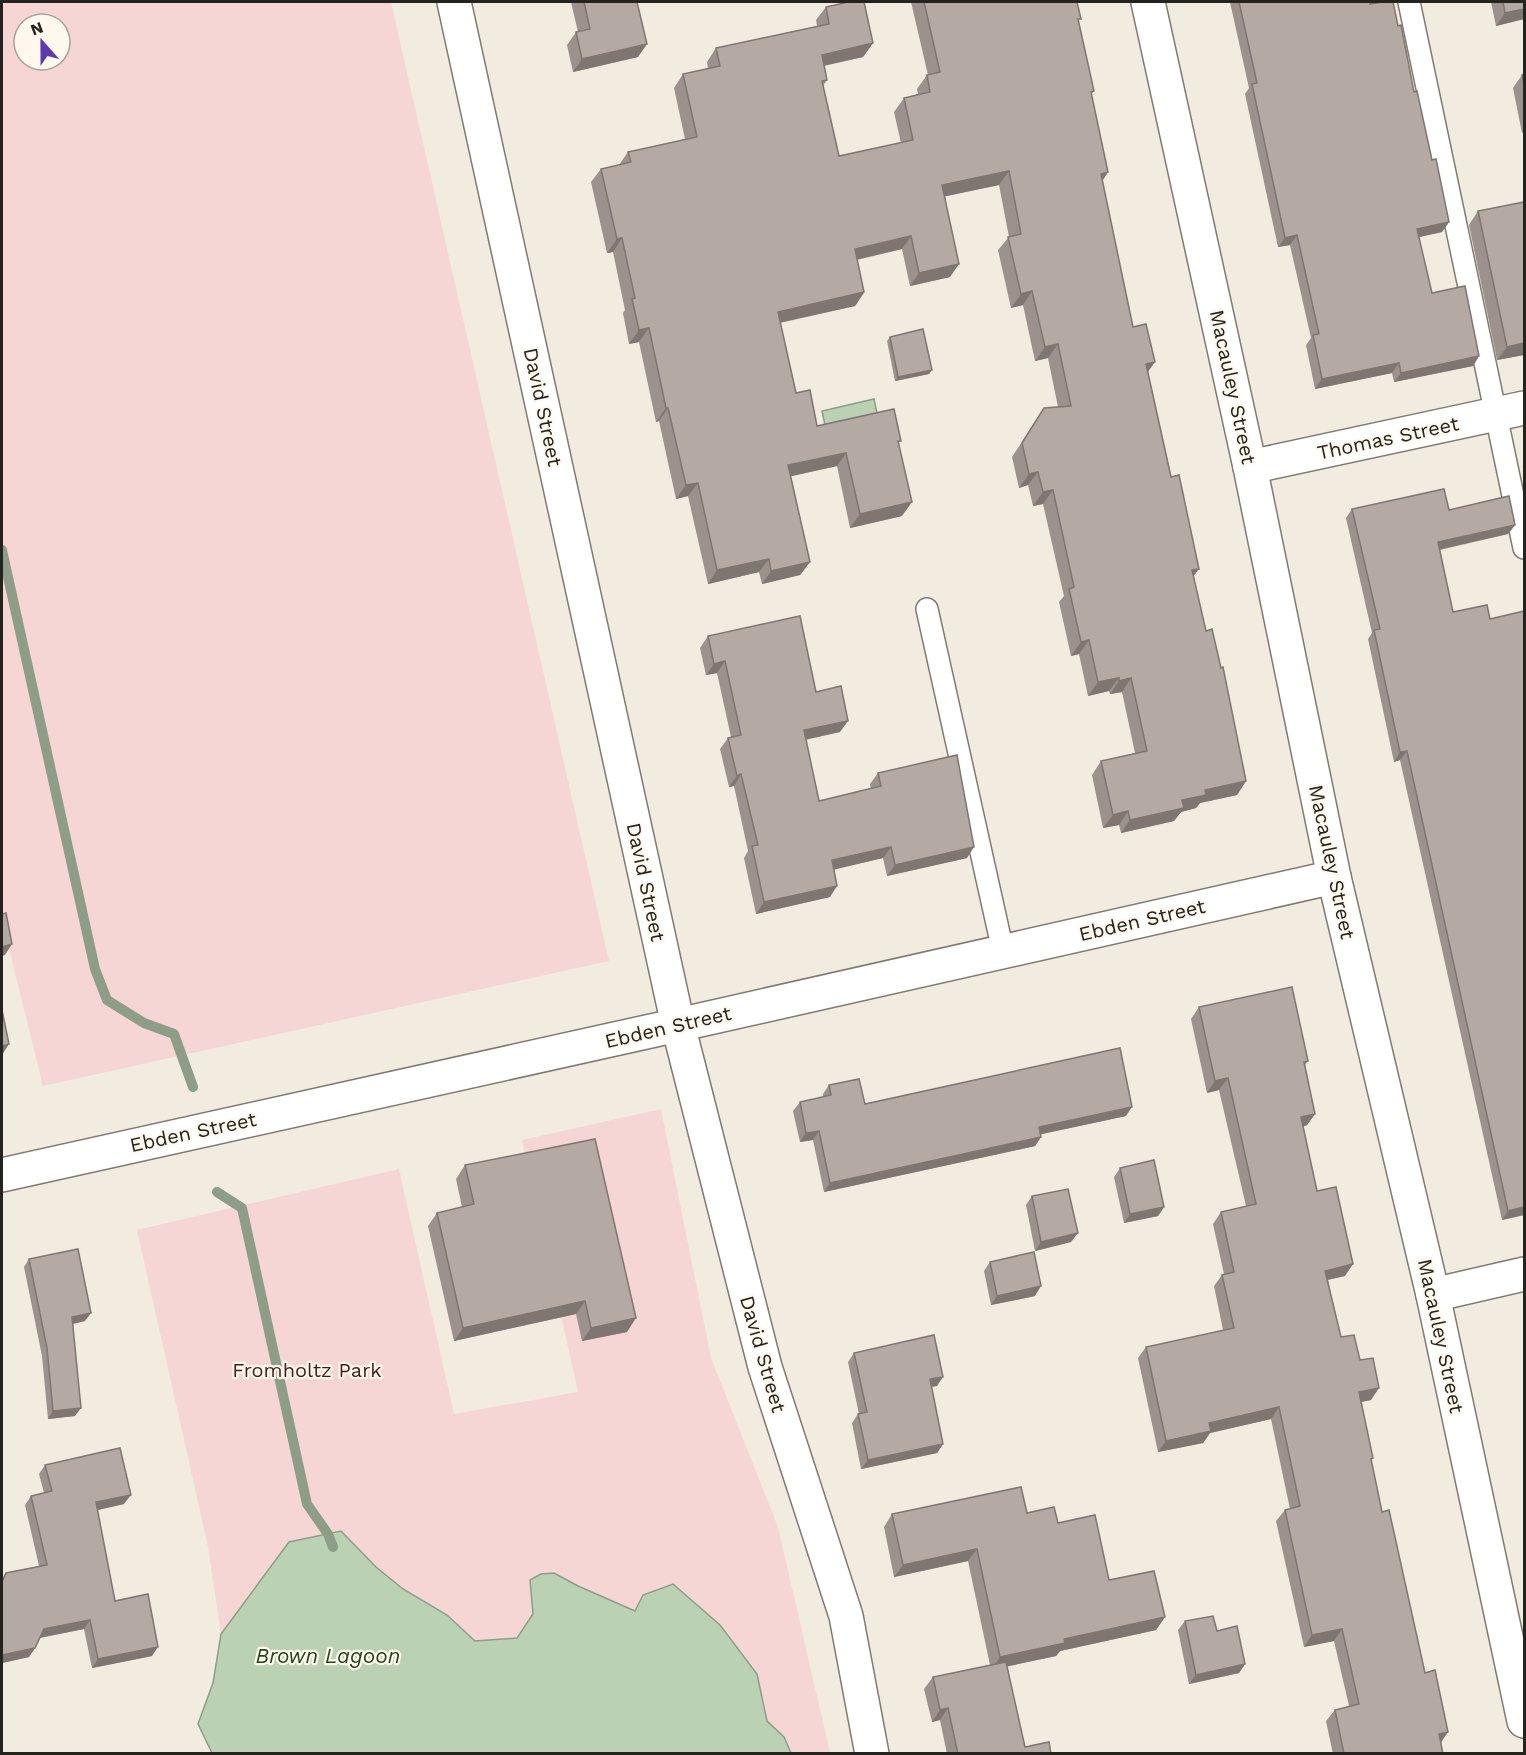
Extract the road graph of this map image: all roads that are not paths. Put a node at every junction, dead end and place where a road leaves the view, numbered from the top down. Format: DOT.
graph roads {
  1 [pos="454,2"];
  2 [pos="1148,2"];
  3 [pos="1409,2"];
  4 [pos="1510,411"];
  5 [pos="1251,467"];
  6 [pos="1524,548"];
  7 [pos="927,609"];
  8 [pos="1334,877"];
  9 [pos="1003,951"];
  10 [pos="678,1025"];
  11 [pos="2,1175"];
  12 [pos="1524,1274"];
  13 [pos="1432,1295"];
  14 [pos="1524,1721"];
  15 [pos="872,1754"];
  1 -- 10 [label="street, David Street"];
  2 -- 5 [label="street, Macauley Street"];
  3 -- 4 [label="lane"];
  4 -- 5 [label="street, Thomas Street"];
  4 -- 6 [label="lane"];
  5 -- 8 [label="street, Macauley Street"];
  7 -- 9 [label="lane"];
  8 -- 9 [label="street, Ebden Street"];
  8 -- 13 [label="street, Macauley Street"];
  9 -- 10 [label="street, Ebden Street"];
  10 -- 11 [label="street, Ebden Street"];
  10 -- 15 [label="street, David Street"];
  12 -- 13 [label="street"];
  13 -- 14 [label="street, Macauley Street"];
}
